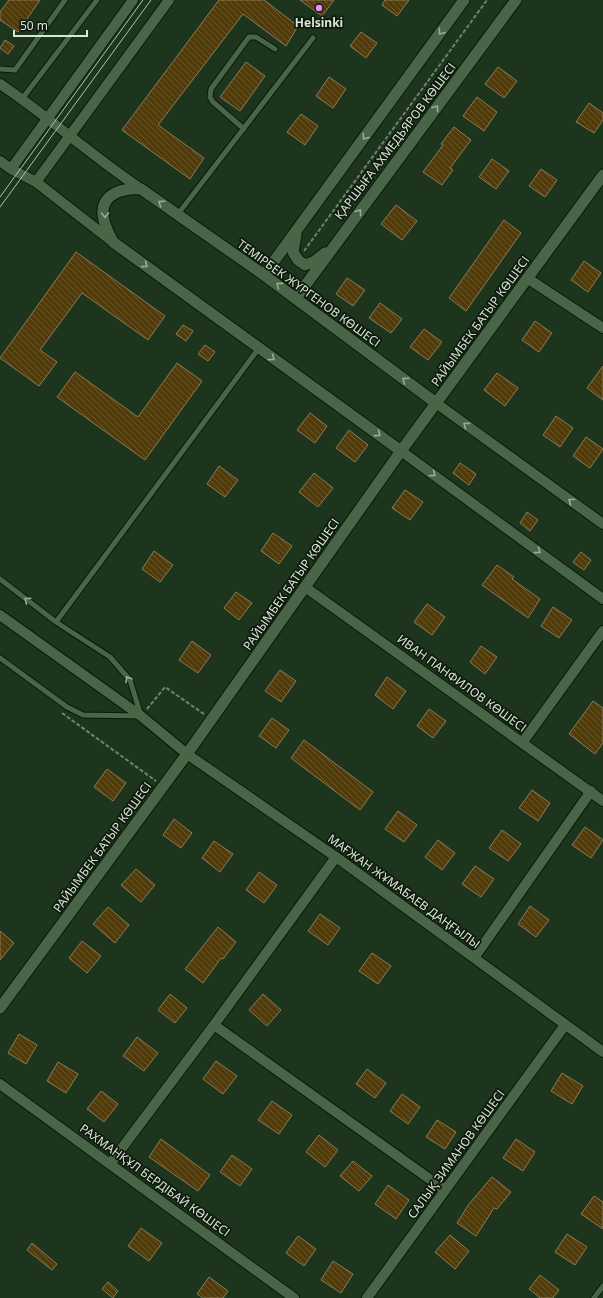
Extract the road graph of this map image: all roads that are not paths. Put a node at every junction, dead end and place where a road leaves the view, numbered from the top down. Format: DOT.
graph roads {
  1 [pos="65,0"];
  2 [pos="97,0"];
  3 [pos="133,0"];
  4 [pos="169,0"];
  5 [pos="464,0"];
  6 [pos="516,0"];
  7 [pos="313,38"];
  8 [pos="274,49"];
  9 [pos="0,70"];
  10 [pos="0,84"];
  11 [pos="22,99"];
  12 [pos="48,118"];
  13 [pos="244,130"];
  14 [pos="70,135"];
  15 [pos="0,160"];
  16 [pos="11,169"];
  17 [pos="603,176"];
  18 [pos="36,182"];
  19 [pos="141,189"];
  20 [pos="178,214"];
  21 [pos="301,226"];
  22 [pos="113,242"];
  23 [pos="336,243"];
  24 [pos="264,275"];
  25 [pos="527,278"];
  26 [pos="296,298"];
  27 [pos="603,328"];
  28 [pos="259,348"];
  29 [pos="436,403"];
  30 [pos="401,451"];
  31 [pos="603,524"];
  32 [pos="0,579"];
  33 [pos="305,587"];
  34 [pos="603,599"];
  35 [pos="0,615"];
  36 [pos="56,622"];
  37 [pos="603,631"];
  38 [pos="0,658"];
  39 [pos="141,716"];
  40 [pos="522,742"];
  41 [pos="187,754"];
  42 [pos="591,792"];
  43 [pos="603,800"];
  44 [pos="336,858"];
  45 [pos="474,958"];
  46 [pos="0,1008"];
  47 [pos="214,1025"];
  48 [pos="565,1025"];
  49 [pos="603,1052"];
  50 [pos="0,1084"];
  51 [pos="110,1164"];
  52 [pos="446,1190"];
  53 [pos="603,1286"];
  54 [pos="294,1298"];
  55 [pos="367,1298"];
  56 [pos="594,1298"];
  1 -- 9 [label="lane"];
  2 -- 11 [label="lane"];
  3 -- 12 [label="street"];
  4 -- 14 [label="street"];
  5 -- 21 [label="street, ҚАРШЫҒА АХМЕДЬЯРОВ КӨШЕСІ, one-way"];
  23 -- 6 [label="street, ҚАРШЫҒА АХМЕДЬЯРОВ КӨШЕСІ, one-way"];
  7 -- 13 [label="lane"];
  8 -- 13 [label="lane"];
  10 -- 11 [label="street, ТЕМІРБЕК ЖҮРГЕНОВ КӨШЕСІ"];
  11 -- 12 [label="street, ТЕМІРБЕК ЖҮРГЕНОВ КӨШЕСІ"];
  12 -- 14 [label="street, ТЕМІРБЕК ЖҮРГЕНОВ КӨШЕСІ"];
  12 -- 16 [label="street"];
  13 -- 20 [label="lane"];
  14 -- 18 [label="street"];
  14 -- 19 [label="street, ТЕМІРБЕК ЖҮРГЕНОВ КӨШЕСІ"];
  15 -- 16 [label="street"];
  16 -- 18 [label="street"];
  17 -- 25 [label="street, РАЙЫМБЕК БАТЫР КӨШЕСІ"];
  18 -- 22 [label="street"];
  20 -- 19 [label="street, ТЕМІРБЕК ЖҮРГЕНОВ КӨШЕСІ, one-way"];
  19 -- 22 [label="street, one-way"];
  20 -- 24 [label="street, ТЕМІРБЕК ЖҮРГЕНОВ КӨШЕСІ"];
  21 -- 23 [label="street"];
  21 -- 24 [label="street, ҚАРШЫҒА АХМЕДЬЯРОВ КӨШЕСІ"];
  22 -- 28 [label="street, one-way"];
  23 -- 26 [label="street, ҚАРШЫҒА АХМЕДЬЯРОВ КӨШЕСІ"];
  26 -- 24 [label="street, ТЕМІРБЕК ЖҮРГЕНОВ КӨШЕСІ, one-way"];
  25 -- 27 [label="street"];
  25 -- 29 [label="street, РАЙЫМБЕК БАТЫР КӨШЕСІ"];
  29 -- 26 [label="street, ТЕМІРБЕК ЖҮРГЕНОВ КӨШЕСІ, one-way"];
  28 -- 30 [label="street, one-way"];
  28 -- 36 [label="lane"];
  29 -- 30 [label="street, РАЙЫМБЕК БАТЫР КӨШЕСІ"];
  31 -- 29 [label="street, ТЕМІРБЕК ЖҮРГЕНОВ КӨШЕСІ, one-way"];
  30 -- 33 [label="street, РАЙЫМБЕК БАТЫР КӨШЕСІ"];
  30 -- 34 [label="street, one-way"];
  36 -- 32 [label="lane, one-way"];
  33 -- 40 [label="street, ИВАН ПАНФИЛОВ КӨШЕСІ"];
  33 -- 41 [label="street, РАЙЫМБЕК БАТЫР КӨШЕСІ"];
  35 -- 39 [label="street, МАҒЖАН ЖҰМАБАЕВ ДАҢҒЫЛЫ"];
  39 -- 36 [label="lane, one-way"];
  37 -- 40 [label="street"];
  38 -- 39 [label="lane"];
  39 -- 41 [label="street, МАҒЖАН ЖҰМАБАЕВ ДАҢҒЫЛЫ"];
  40 -- 42 [label="street, ИВАН ПАНФИЛОВ КӨШЕСІ"];
  41 -- 44 [label="street, МАҒЖАН ЖҰМАБАЕВ ДАҢҒЫЛЫ"];
  41 -- 46 [label="street, РАЙЫМБЕК БАТЫР КӨШЕСІ"];
  42 -- 43 [label="street, ИВАН ПАНФИЛОВ КӨШЕСІ"];
  42 -- 45 [label="street"];
  44 -- 45 [label="street, МАҒЖАН ЖҰМАБАЕВ ДАҢҒЫЛЫ"];
  44 -- 47 [label="street"];
  45 -- 48 [label="street, МАҒЖАН ЖҰМАБАЕВ ДАҢҒЫЛЫ"];
  47 -- 51 [label="street"];
  47 -- 52 [label="street"];
  48 -- 49 [label="street, МАҒЖАН ЖҰМАБАЕВ ДАҢҒЫЛЫ"];
  48 -- 52 [label="street, САЛЫҚ ЗИМАНОВ КӨШЕСІ"];
  50 -- 51 [label="street, РАХМАНҚҰЛ БЕРДІБАЙ КӨШЕСІ"];
  51 -- 54 [label="street, РАХМАНҚҰЛ БЕРДІБАЙ КӨШЕСІ"];
  52 -- 55 [label="street, САЛЫҚ ЗИМАНОВ КӨШЕСІ"];
  53 -- 56 [label="lane"];
}
